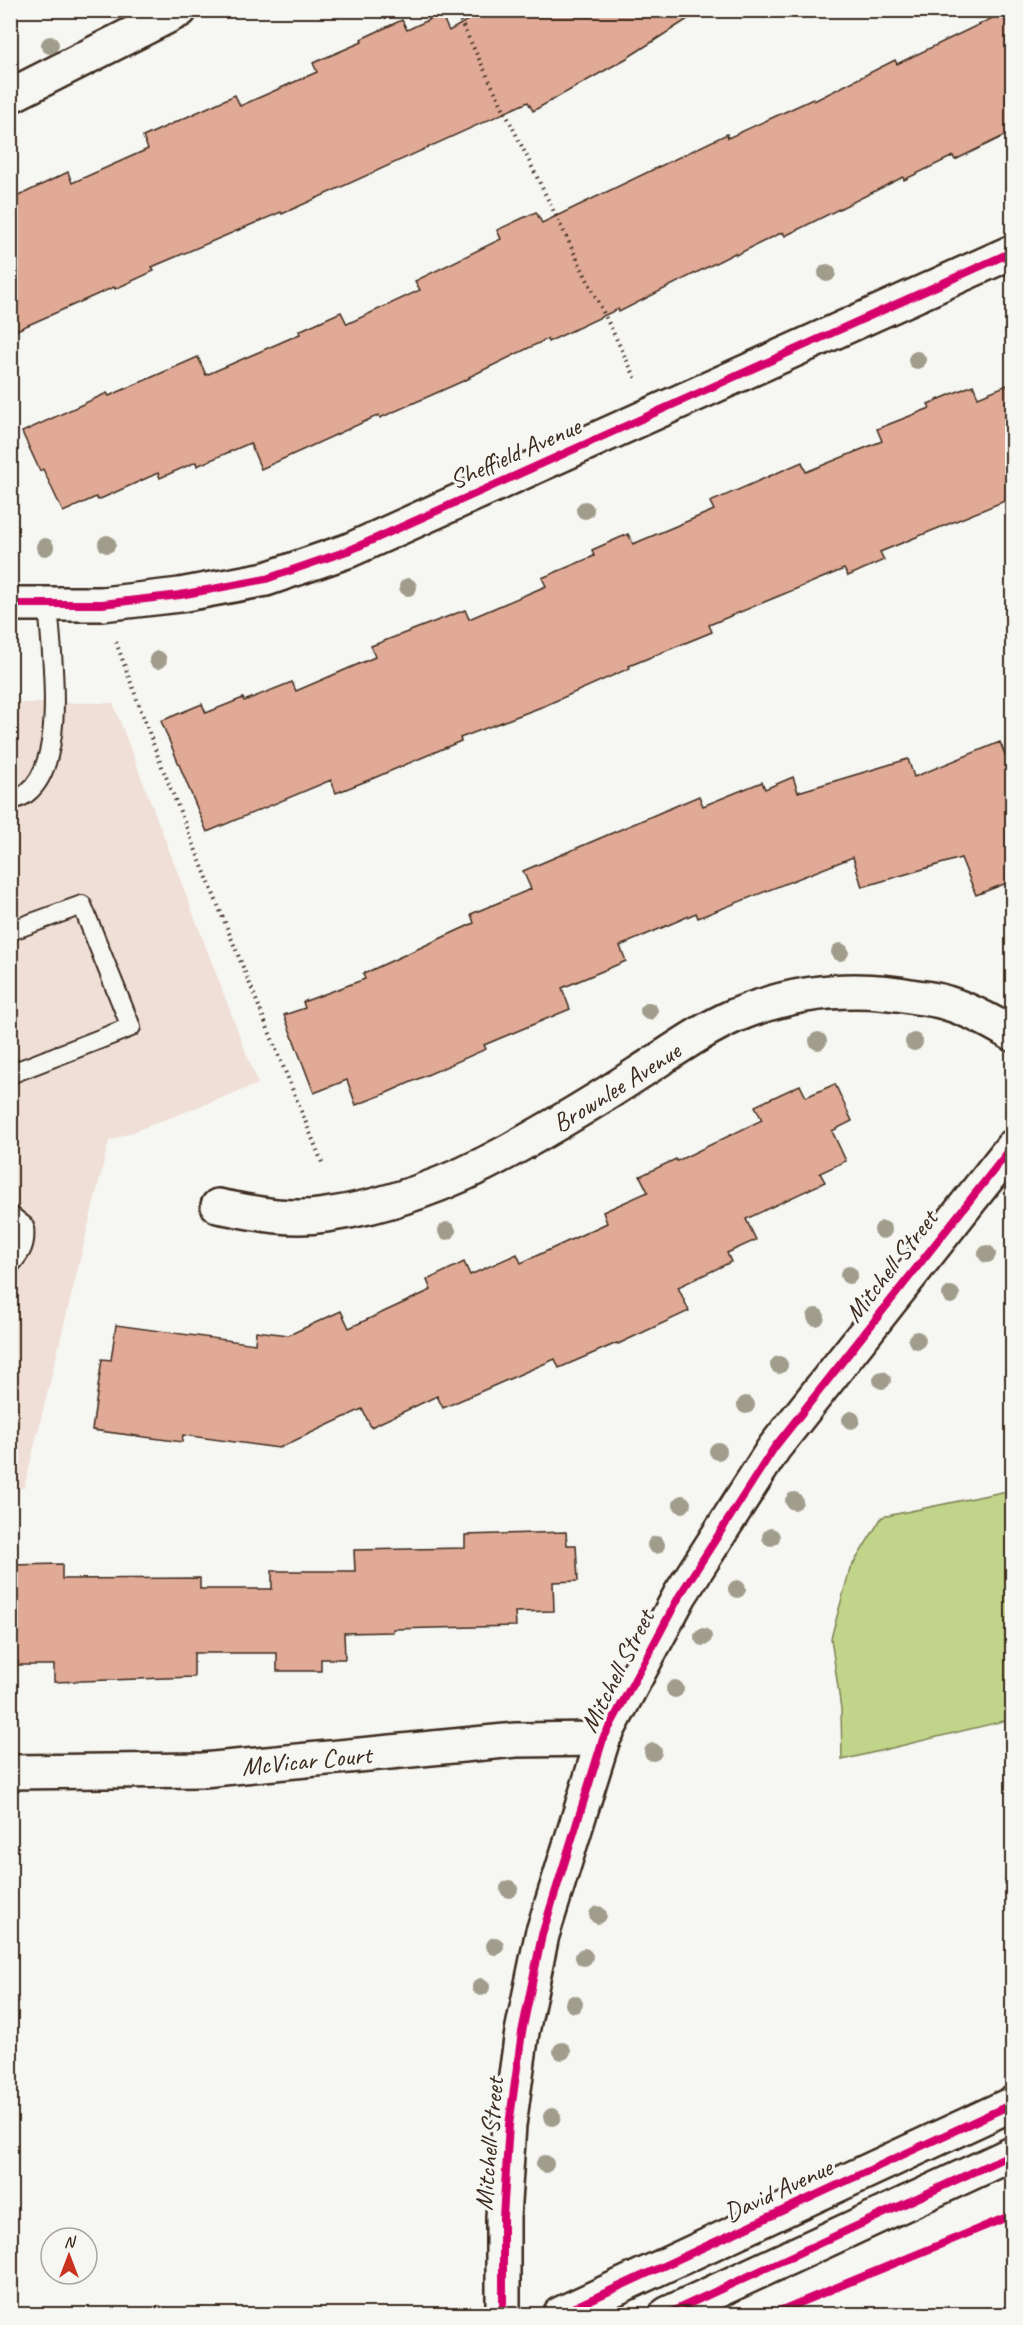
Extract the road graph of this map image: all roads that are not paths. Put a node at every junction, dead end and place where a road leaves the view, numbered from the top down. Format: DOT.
graph roads {
  1 [pos="180,10"];
  2 [pos="10,96"];
  3 [pos="1012,252"];
  4 [pos="10,603"];
  5 [pos="48,604"];
  6 [pos="10,801"];
  7 [pos="10,931"];
  8 [pos="1012,1034"];
  9 [pos="10,1074"];
  10 [pos="1012,1147"];
  11 [pos="218,1206"];
  12 [pos="10,1215"];
  13 [pos="10,1265"];
  14 [pos="603,1739"];
  15 [pos="10,1772"];
  16 [pos="1012,2104"];
  17 [pos="1012,2154"];
  18 [pos="503,2314"];
  19 [pos="560,2314"];
  20 [pos="667,2314"];
  1 -- 2 [label="street"];
  3 -- 5 [label="street, Sheffield Avenue"];
  4 -- 5 [label="street, Sheffield Avenue"];
  5 -- 6 [label="lane"];
  7 -- 9 [label="lane"];
  8 -- 11 [label="street, Brownlee Avenue"];
  10 -- 14 [label="street, Mitchell Street"];
  12 -- 13 [label="lane"];
  14 -- 15 [label="street, McVicar Court"];
  14 -- 18 [label="street, Mitchell Street"];
  16 -- 19 [label="street, David Avenue"];
  17 -- 20 [label="street"];
}
